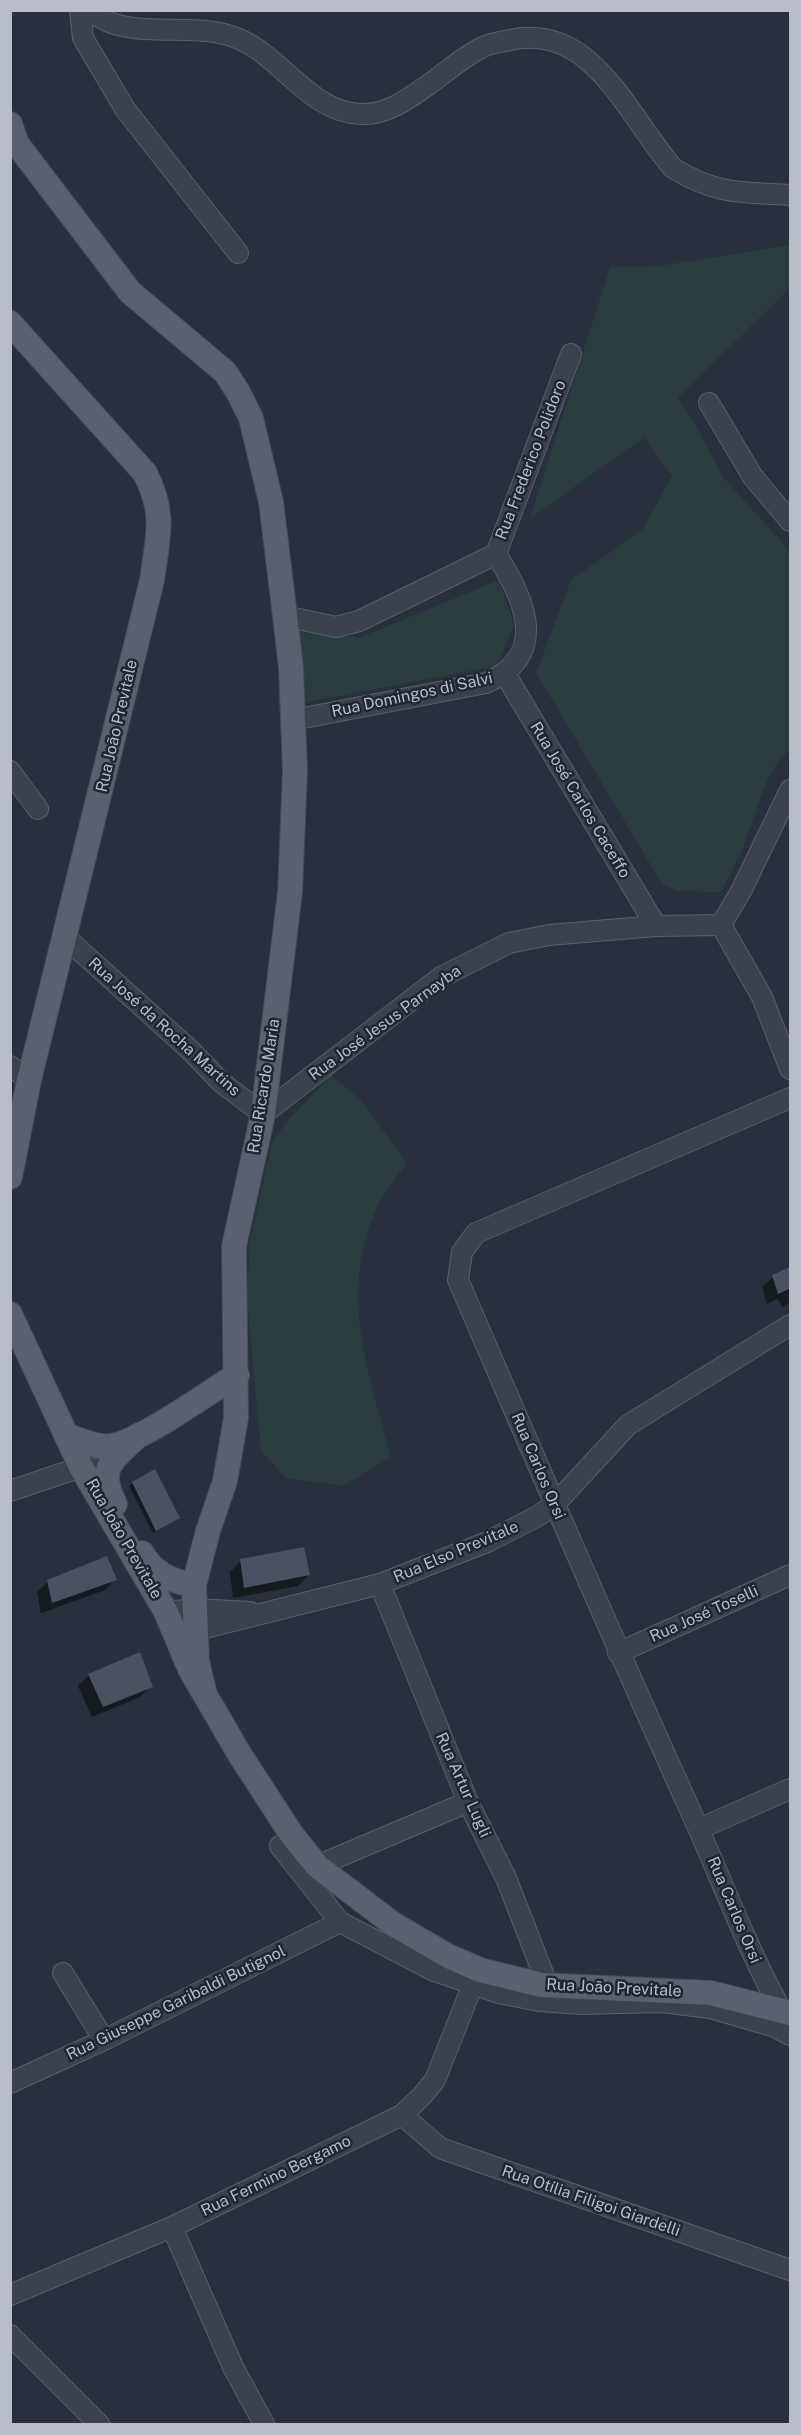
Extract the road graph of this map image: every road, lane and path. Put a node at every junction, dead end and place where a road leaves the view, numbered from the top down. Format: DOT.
graph roads {
  1 [pos="80,10"];
  2 [pos="88,10"];
  3 [pos="10,124"];
  4 [pos="790,195"];
  5 [pos="238,253"];
  6 [pos="10,323"];
  7 [pos="571,354"];
  8 [pos="709,403"];
  9 [pos="790,521"];
  10 [pos="496,554"];
  11 [pos="285,616"];
  12 [pos="505,674"];
  13 [pos="294,720"];
  14 [pos="10,771"];
  15 [pos="790,790"];
  16 [pos="38,809"];
  17 [pos="721,925"];
  18 [pos="656,927"];
  19 [pos="66,938"];
  20 [pos="790,1069"];
  21 [pos="20,1073"];
  22 [pos="790,1098"];
  23 [pos="263,1114"];
  24 [pos="10,1177"];
  25 [pos="10,1314"];
  26 [pos="790,1325"];
  27 [pos="237,1375"];
  28 [pos="66,1435"];
  29 [pos="139,1435"];
  30 [pos="81,1467"];
  31 [pos="107,1469"];
  32 [pos="10,1491"];
  33 [pos="555,1504"];
  34 [pos="790,1575"];
  35 [pos="380,1584"];
  36 [pos="194,1585"];
  37 [pos="189,1625"];
  38 [pos="618,1653"];
  39 [pos="790,1789"];
  40 [pos="468,1803"];
  41 [pos="699,1829"];
  42 [pos="280,1846"];
  43 [pos="317,1866"];
  44 [pos="340,1922"];
  45 [pos="63,1973"];
  46 [pos="473,1984"];
  47 [pos="548,1986"];
  48 [pos="786,2012"];
  49 [pos="790,2035"];
  50 [pos="104,2040"];
  51 [pos="10,2083"];
  52 [pos="402,2115"];
  53 [pos="172,2227"];
  54 [pos="790,2271"];
  55 [pos="10,2295"];
  56 [pos="10,2335"];
  57 [pos="99,2424"];
  58 [pos="264,2424"];
  1 -- 5 [label="street"];
  2 -- 4 [label="street"];
  3 -- 11 [label="main road, Rua Ricardo Maria"];
  6 -- 19 [label="main road, Rua João Previtale"];
  7 -- 10 [label="street, Rua Frederico Polidoro"];
  8 -- 9 [label="street"];
  10 -- 11 [label="street, Rua Frederico Polidoro"];
  10 -- 12 [label="street, Rua Domingos di Salvi"];
  11 -- 13 [label="main road, Rua Ricardo Maria"];
  12 -- 13 [label="street, Rua Domingos di Salvi"];
  12 -- 18 [label="street, Rua José Carlos Caceffo"];
  13 -- 23 [label="main road, Rua Ricardo Maria"];
  14 -- 16 [label="street"];
  15 -- 17 [label="street"];
  17 -- 18 [label="street, Rua José Jesus Parnayba"];
  17 -- 20 [label="street"];
  18 -- 23 [label="street, Rua José Jesus Parnayba"];
  19 -- 21 [label="main road, Rua João Previtale"];
  19 -- 23 [label="street, Rua José da Rocha Martins"];
  21 -- 24 [label="main road, Rua João Previtale"];
  22 -- 33 [label="street, Rua Carlos Orsi"];
  23 -- 27 [label="main road, Rua Ricardo Maria"];
  25 -- 28 [label="main road, Rua João Previtale"];
  26 -- 33 [label="street, Rua Elso Previtale"];
  27 -- 29 [label="main road"];
  27 -- 36 [label="main road, Rua Ricardo Maria"];
  28 -- 29 [label="main road"];
  28 -- 30 [label="main road, Rua João Previtale"];
  29 -- 31 [label="main road, Rua João Previtale"];
  30 -- 31 [label="street"];
  30 -- 32 [label="street"];
  30 -- 37 [label="main road, Rua João Previtale"];
  31 -- 36 [label="main road, Rua João Previtale"];
  33 -- 35 [label="street, Rua Elso Previtale"];
  33 -- 38 [label="street, Rua Carlos Orsi"];
  34 -- 38 [label="street, Rua José Toselli"];
  35 -- 37 [label="street, Rua Elso Previtale"];
  35 -- 40 [label="street, Rua Artur Lugli"];
  36 -- 37 [label="main road, Rua João Previtale"];
  37 -- 43 [label="main road, Rua João Previtale"];
  38 -- 41 [label="street, Rua Carlos Orsi"];
  39 -- 41 [label="street"];
  40 -- 43 [label="street"];
  40 -- 47 [label="street, Rua Artur Lugli"];
  41 -- 48 [label="street, Rua Carlos Orsi"];
  42 -- 44 [label="street, Rua João Previtale"];
  43 -- 47 [label="main road, Rua João Previtale"];
  44 -- 46 [label="street, Rua João Previtale"];
  44 -- 50 [label="street, Rua Giuseppe Garibaldi Butignol"];
  45 -- 50 [label="street"];
  46 -- 49 [label="street, Rua João Previtale"];
  46 -- 52 [label="street, Rua Fermino Bergamo"];
  47 -- 48 [label="main road, Rua João Previtale"];
  50 -- 51 [label="street, Rua Giuseppe Garibaldi Butignol"];
  52 -- 53 [label="street, Rua Fermino Bergamo"];
  52 -- 54 [label="street, Rua Otília Filigoi Giardelli"];
  53 -- 55 [label="street, Rua Fermino Bergamo"];
  53 -- 58 [label="street"];
  56 -- 57 [label="street"];
}
